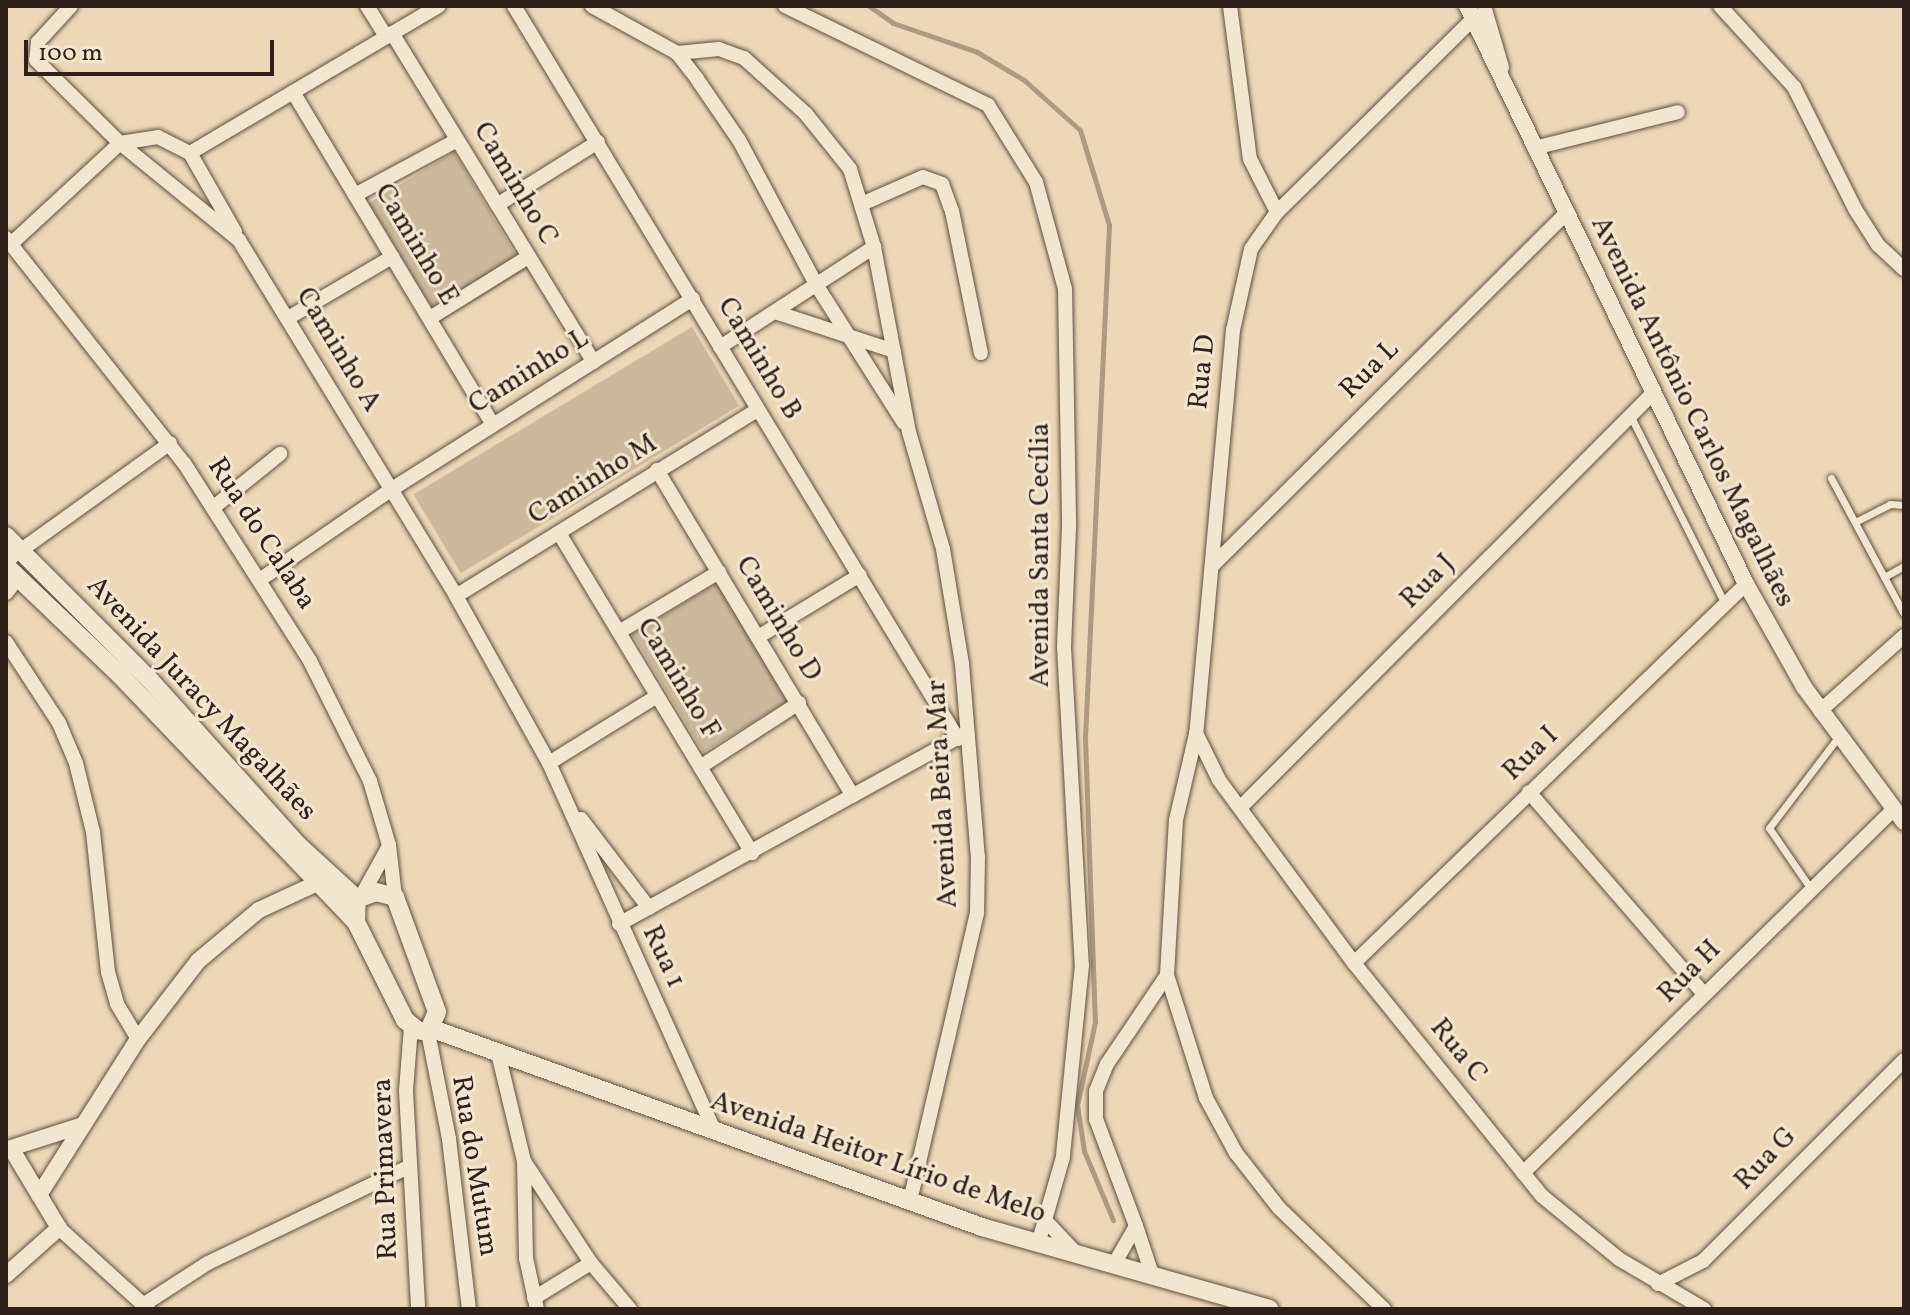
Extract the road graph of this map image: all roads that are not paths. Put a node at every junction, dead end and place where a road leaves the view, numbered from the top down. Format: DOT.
graph roads {
  1 [pos="71,6"];
  2 [pos="367,6"];
  3 [pos="439,6"];
  4 [pos="514,6"];
  5 [pos="592,6"];
  6 [pos="785,6"];
  7 [pos="1230,6"];
  8 [pos="1720,6"];
  9 [pos="1475,10"];
  10 [pos="389,34"];
  11 [pos="677,53"];
  12 [pos="293,92"];
  13 [pos="1678,112"];
  14 [pos="457,140"];
  15 [pos="598,142"];
  16 [pos="120,143"];
  17 [pos="1538,147"];
  18 [pos="190,153"];
  19 [pos="355,195"];
  20 [pos="864,203"];
  21 [pos="497,205"];
  22 [pos="1277,212"];
  23 [pos="1565,214"];
  24 [pos="239,240"];
  25 [pos="8,241"];
  26 [pos="874,247"];
  27 [pos="392,257"];
  28 [pos="528,257"];
  29 [pos="1904,269"];
  30 [pos="817,286"];
  31 [pos="693,299"];
  32 [pos="775,312"];
  33 [pos="288,318"];
  34 [pos="430,318"];
  35 [pos="849,338"];
  36 [pos="720,347"];
  37 [pos="894,351"];
  38 [pos="981,353"];
  39 [pos="594,362"];
  40 [pos="1652,394"];
  41 [pos="757,410"];
  42 [pos="1630,415"];
  43 [pos="493,425"];
  44 [pos="909,432"];
  45 [pos="170,443"];
  46 [pos="280,454"];
  47 [pos="657,470"];
  48 [pos="1831,478"];
  49 [pos="392,489"];
  50 [pos="1904,505"];
  51 [pos="214,507"];
  52 [pos="1855,522"];
  53 [pos="559,533"];
  54 [pos="6,536"];
  55 [pos="13,564"];
  56 [pos="1214,564"];
  57 [pos="1904,566"];
  58 [pos="719,572"];
  59 [pos="860,575"];
  60 [pos="1884,577"];
  61 [pos="261,579"];
  62 [pos="1746,584"];
  63 [pos="6,593"];
  64 [pos="456,596"];
  65 [pos="1725,604"];
  66 [pos="1904,614"];
  67 [pos="619,632"];
  68 [pos="1904,636"];
  69 [pos="758,637"];
  70 [pos="6,642"];
  71 [pos="657,696"];
  72 [pos="799,703"];
  73 [pos="1820,711"];
  74 [pos="1196,733"];
  75 [pos="962,736"];
  76 [pos="1839,736"];
  77 [pos="549,763"];
  78 [pos="700,767"];
  79 [pos="1529,792"];
  80 [pos="853,796"];
  81 [pos="568,802"];
  82 [pos="1241,807"];
  83 [pos="1899,815"];
  84 [pos="389,845"];
  85 [pos="752,853"];
  86 [pos="315,884"];
  87 [pos="1811,889"];
  88 [pos="359,897"];
  89 [pos="395,897"];
  90 [pos="649,908"];
  91 [pos="356,922"];
  92 [pos="619,924"];
  93 [pos="1354,963"];
  94 [pos="1167,975"];
  95 [pos="1704,994"];
  96 [pos="433,1000"];
  97 [pos="424,1029"];
  98 [pos="138,1039"];
  99 [pos="473,1040"];
  100 [pos="409,1052"];
  101 [pos="498,1053"];
  102 [pos="430,1056"];
  103 [pos="1904,1060"];
  104 [pos="83,1125"];
  105 [pos="715,1132"];
  106 [pos="9,1143"];
  107 [pos="524,1161"];
  108 [pos="408,1167"];
  109 [pos="1523,1173"];
  110 [pos="39,1195"];
  111 [pos="910,1200"];
  112 [pos="1044,1219"];
  113 [pos="1136,1226"];
  114 [pos="59,1228"];
  115 [pos="1038,1244"];
  116 [pos="1079,1256"];
  117 [pos="591,1263"];
  118 [pos="1113,1266"];
  119 [pos="1152,1274"];
  120 [pos="6,1275"];
  121 [pos="1664,1288"];
  122 [pos="536,1303"];
  123 [pos="146,1307"];
  124 [pos="418,1309"];
  125 [pos="469,1309"];
  126 [pos="630,1309"];
  127 [pos="1270,1309"];
  128 [pos="1384,1309"];
  129 [pos="1704,1309"];
  1 -- 16 [label="street, Caminho A"];
  2 -- 10 [label="street, Caminho C"];
  3 -- 10 [label="street"];
  4 -- 15 [label="street, Caminho B"];
  5 -- 11 [label="street, Avenida Beira Mar"];
  6 -- 112 [label="street, Avenida Santa Cecília"];
  7 -- 22 [label="street"];
  8 -- 29 [label="street"];
  9 -- 17 [label="street, Avenida Antônio Carlos Magalhães"];
  9 -- 22 [label="street, Rua D"];
  10 -- 12 [label="street"];
  10 -- 14 [label="street, Caminho C"];
  11 -- 20 [label="street, Avenida Beira Mar"];
  11 -- 30 [label="street, Avenida Beira Mar"];
  12 -- 18 [label="street"];
  12 -- 19 [label="street, Caminho E"];
  13 -- 17 [label="street"];
  14 -- 19 [label="street"];
  14 -- 21 [label="street, Caminho C"];
  15 -- 21 [label="street"];
  15 -- 31 [label="street, Caminho B"];
  16 -- 18 [label="street"];
  16 -- 24 [label="street, Caminho A"];
  16 -- 25 [label="street"];
  17 -- 23 [label="street, Avenida Antônio Carlos Magalhães"];
  18 -- 24 [label="street, Caminho A"];
  19 -- 27 [label="street, Caminho E"];
  20 -- 26 [label="street, Avenida Beira Mar"];
  20 -- 38 [label="street"];
  21 -- 28 [label="street, Caminho C"];
  22 -- 56 [label="street, Rua D"];
  23 -- 40 [label="street, Avenida Antônio Carlos Magalhães"];
  23 -- 56 [label="street, Rua L"];
  24 -- 33 [label="street, Caminho A"];
  25 -- 45 [label="street, Rua do Calaba"];
  26 -- 30 [label="street"];
  26 -- 37 [label="street, Avenida Beira Mar"];
  27 -- 33 [label="street"];
  27 -- 34 [label="street, Caminho E"];
  28 -- 34 [label="street"];
  28 -- 39 [label="street, Caminho C"];
  30 -- 32 [label="street"];
  30 -- 35 [label="street, Avenida Beira Mar"];
  31 -- 36 [label="street, Caminho B"];
  31 -- 39 [label="street, Caminho L"];
  32 -- 35 [label="street"];
  32 -- 36 [label="street"];
  33 -- 49 [label="street, Caminho A"];
  34 -- 43 [label="street, Caminho E"];
  35 -- 37 [label="street"];
  35 -- 44 [label="street, Avenida Beira Mar"];
  36 -- 41 [label="street, Caminho B"];
  37 -- 44 [label="street, Avenida Beira Mar"];
  39 -- 43 [label="street, Caminho L"];
  40 -- 42 [label="street, Rua J"];
  40 -- 62 [label="street, Avenida Antônio Carlos Magalhães"];
  41 -- 47 [label="street, Caminho M"];
  41 -- 59 [label="street, Caminho B"];
  42 -- 65 [label="lane"];
  42 -- 82 [label="street, Rua J"];
  43 -- 49 [label="street, Caminho L"];
  44 -- 75 [label="street, Avenida Beira Mar"];
  45 -- 51 [label="street, Rua do Calaba"];
  45 -- 55 [label="street"];
  46 -- 51 [label="street"];
  47 -- 53 [label="street, Caminho M"];
  47 -- 58 [label="street, Caminho D"];
  48 -- 52 [label="lane"];
  49 -- 61 [label="street, Caminho L"];
  49 -- 64 [label="street, Rua 1"];
  50 -- 52 [label="lane"];
  51 -- 61 [label="street, Rua do Calaba"];
  52 -- 60 [label="lane"];
  53 -- 64 [label="street, Caminho M"];
  53 -- 67 [label="street, Caminho F"];
  54 -- 55 [label="main road, Avenida Juracy Magalhães"];
  55 -- 63 [label="street"];
  55 -- 86 [label="main road, Avenida Juracy Magalhães"];
  55 -- 88 [label="main road, Avenida Juracy Magalhães"];
  56 -- 74 [label="street, Rua D"];
  57 -- 60 [label="lane"];
  58 -- 67 [label="street"];
  58 -- 69 [label="street, Caminho D"];
  59 -- 69 [label="street"];
  59 -- 75 [label="street, Caminho B"];
  60 -- 66 [label="lane"];
  61 -- 84 [label="street, Rua do Calaba"];
  62 -- 65 [label="street, Rua I"];
  62 -- 73 [label="street, Avenida Antônio Carlos Magalhães"];
  64 -- 77 [label="street, Rua 1"];
  65 -- 79 [label="street, Rua I"];
  67 -- 71 [label="street, Caminho F"];
  68 -- 73 [label="street"];
  69 -- 72 [label="street, Caminho D"];
  70 -- 98 [label="street"];
  71 -- 77 [label="street"];
  71 -- 78 [label="street, Caminho F"];
  72 -- 78 [label="street"];
  72 -- 80 [label="street, Caminho D"];
  73 -- 76 [label="street, Avenida Antônio Carlos Magalhães"];
  74 -- 82 [label="street, Rua D"];
  74 -- 94 [label="street"];
  75 -- 80 [label="street"];
  75 -- 111 [label="street, Avenida Beira Mar"];
  76 -- 83 [label="street, Avenida Antônio Carlos Magalhães"];
  76 -- 87 [label="lane"];
  77 -- 81 [label="street, Rua 1"];
  78 -- 85 [label="street, Caminho F"];
  79 -- 93 [label="street, Rua I"];
  79 -- 95 [label="street"];
  80 -- 85 [label="street"];
  81 -- 90 [label="street, Rua 1"];
  81 -- 92 [label="street, Rua 1"];
  82 -- 93 [label="street, Rua C"];
  83 -- 87 [label="street, Rua H"];
  84 -- 88 [label="street"];
  84 -- 89 [label="street, Rua do Calaba"];
  85 -- 90 [label="street"];
  86 -- 91 [label="main road, Avenida Juracy Magalhães"];
  86 -- 98 [label="street"];
  87 -- 95 [label="street, Rua H"];
  88 -- 89 [label="main road"];
  88 -- 91 [label="main road"];
  89 -- 96 [label="main road"];
  90 -- 92 [label="street"];
  91 -- 97 [label="main road"];
  92 -- 105 [label="street, Rua 1"];
  93 -- 109 [label="street, Rua C"];
  94 -- 113 [label="street"];
  94 -- 128 [label="street"];
  95 -- 109 [label="street, Rua H"];
  96 -- 97 [label="main road"];
  96 -- 99 [label="main road, Avenida Heitor Lírio de Melo"];
  97 -- 99 [label="main road, Avenida Heitor Lírio de Melo"];
  97 -- 100 [label="street, Rua Primavera"];
  97 -- 102 [label="street, Rua do Mutum"];
  98 -- 104 [label="street"];
  99 -- 101 [label="main road, Avenida Heitor Lírio de Melo"];
  100 -- 102 [label="street"];
  100 -- 108 [label="street, Rua Primavera"];
  101 -- 105 [label="main road, Avenida Heitor Lírio de Melo"];
  101 -- 107 [label="street"];
  102 -- 125 [label="street, Rua do Mutum"];
  103 -- 121 [label="street, Rua G"];
  104 -- 106 [label="street"];
  104 -- 110 [label="street"];
  105 -- 111 [label="main road, Avenida Heitor Lírio de Melo"];
  106 -- 110 [label="street"];
  107 -- 117 [label="street"];
  107 -- 122 [label="street"];
  108 -- 123 [label="street"];
  108 -- 124 [label="street, Rua Primavera"];
  109 -- 121 [label="street, Rua C"];
  110 -- 114 [label="street"];
  111 -- 115 [label="main road, Avenida Heitor Lírio de Melo"];
  112 -- 115 [label="street, Avenida Santa Cecília"];
  112 -- 116 [label="street"];
  113 -- 118 [label="street"];
  113 -- 119 [label="street"];
  114 -- 120 [label="street"];
  114 -- 123 [label="street"];
  115 -- 116 [label="main road, Avenida Heitor Lírio de Melo"];
  116 -- 118 [label="main road, Avenida Heitor Lírio de Melo"];
  117 -- 122 [label="street"];
  117 -- 126 [label="street"];
  118 -- 119 [label="main road, Avenida Heitor Lírio de Melo"];
  119 -- 127 [label="main road, Avenida Heitor Lírio de Melo"];
  121 -- 129 [label="street, Rua C"];
}
